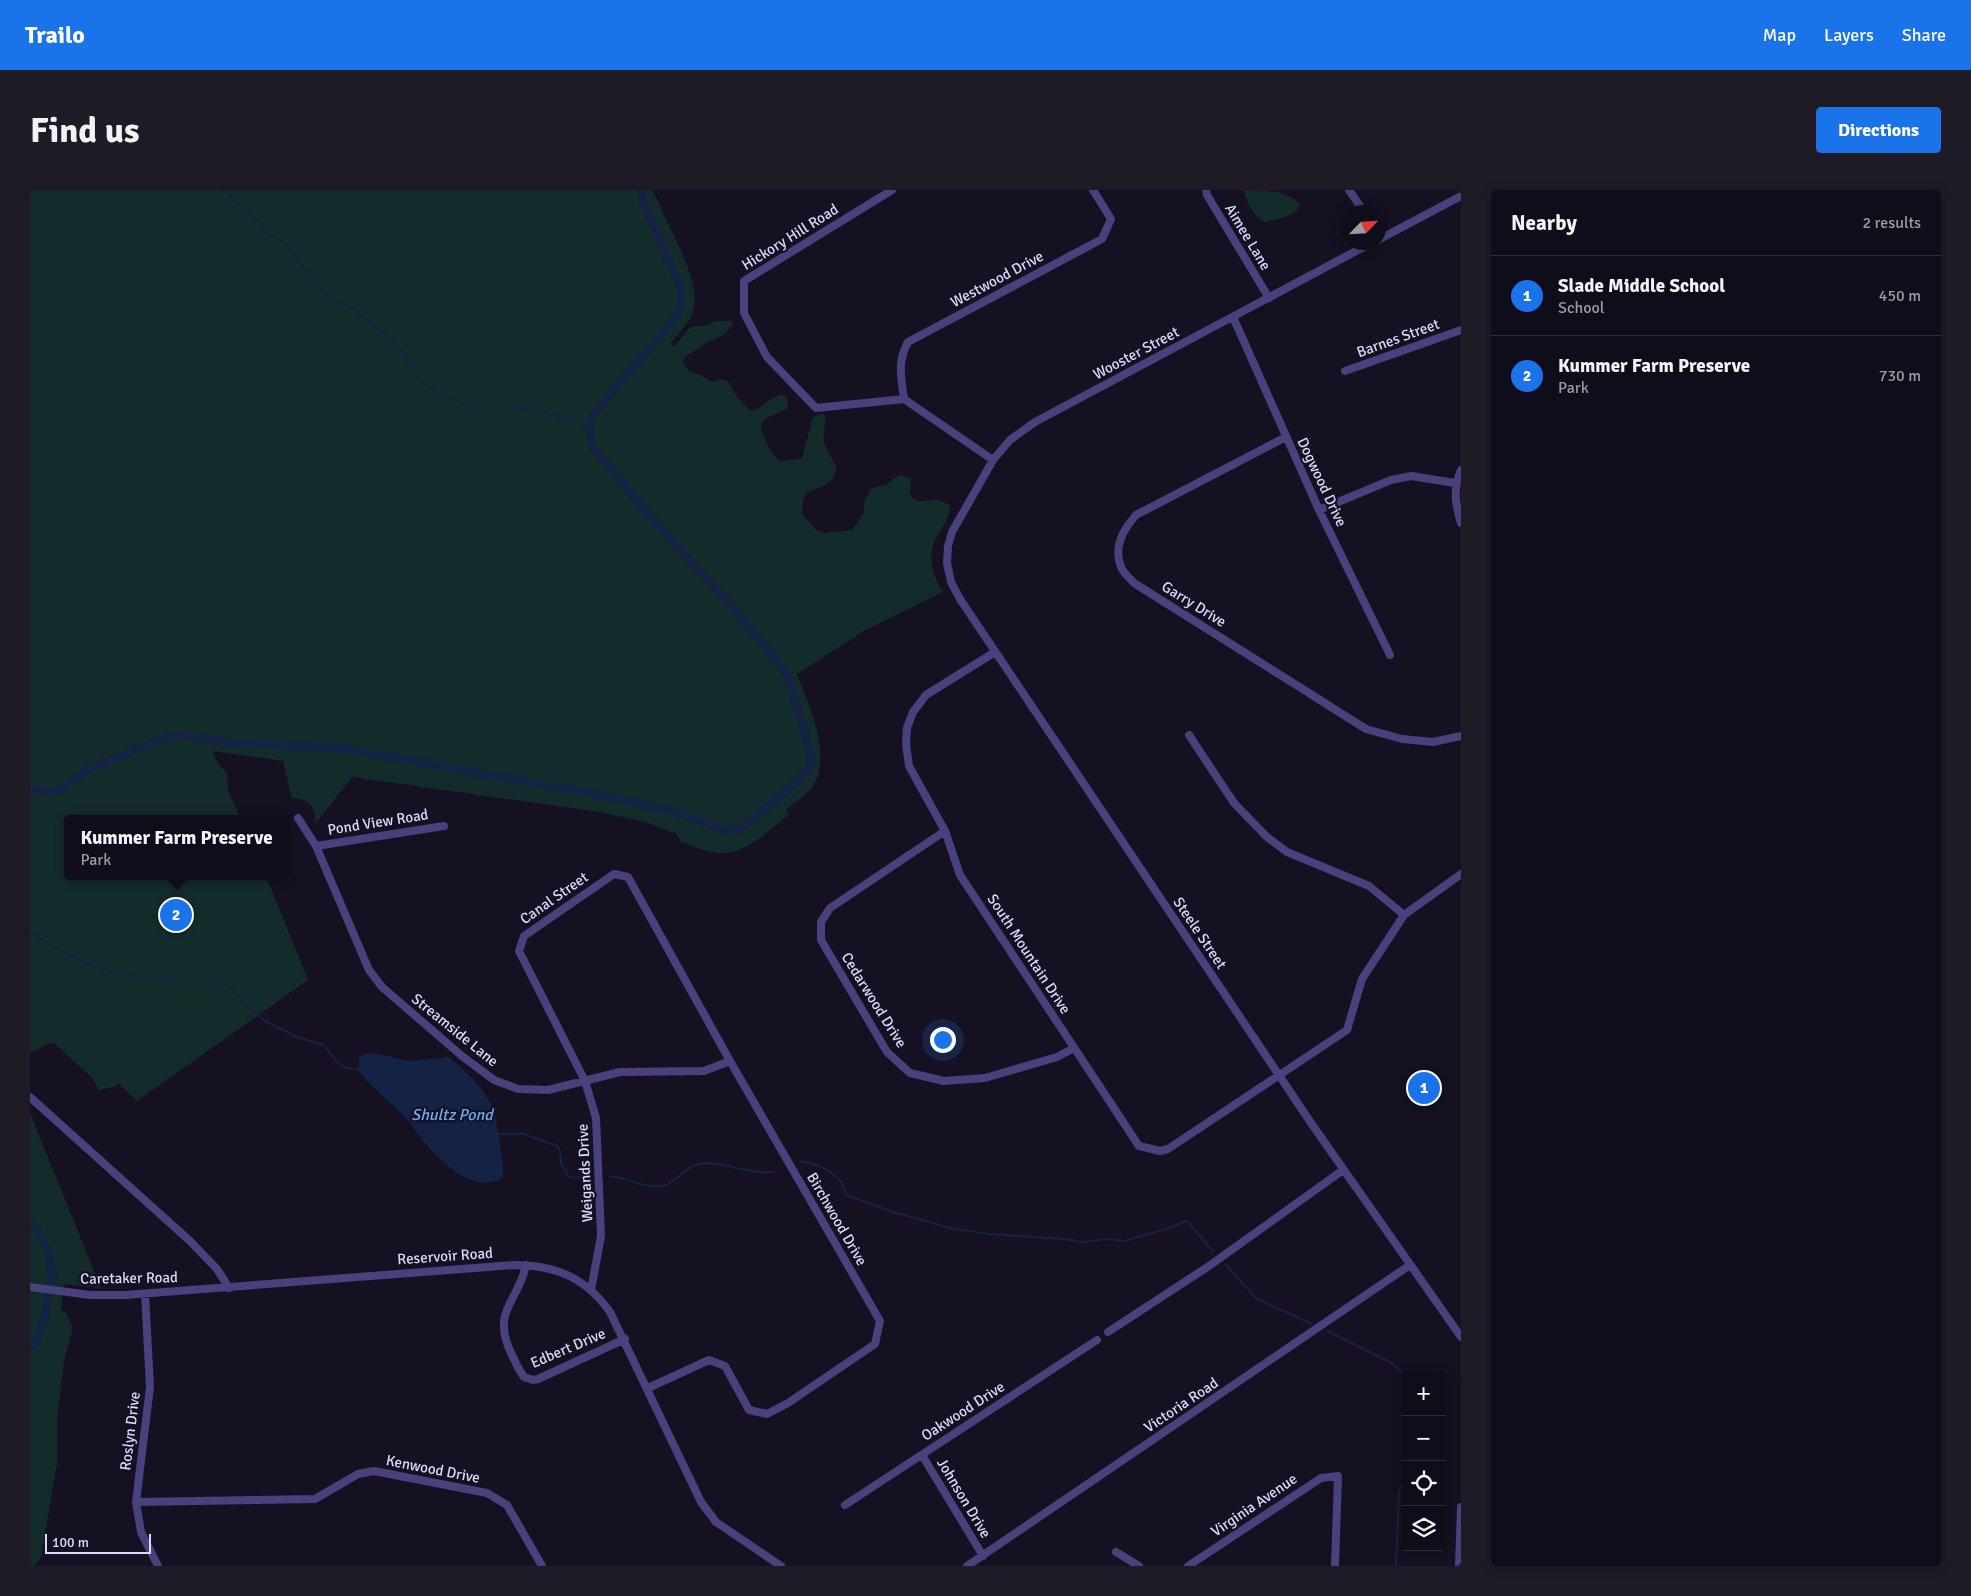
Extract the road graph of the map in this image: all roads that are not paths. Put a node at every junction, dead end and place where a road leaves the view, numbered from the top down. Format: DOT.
graph roads {
  1 [pos="892,190"];
  2 [pos="1093,190"];
  3 [pos="1206,190"];
  4 [pos="1349,190"];
  5 [pos="1461,196"];
  6 [pos="1359,205"];
  7 [pos="1386,235"];
  8 [pos="1358,250"];
  9 [pos="1269,298"];
  10 [pos="1233,318"];
  11 [pos="1461,330"];
  12 [pos="1345,371"];
  13 [pos="904,399"];
  14 [pos="1286,437"];
  15 [pos="993,460"];
  16 [pos="1461,470"];
  17 [pos="1456,483"];
  18 [pos="1319,510"];
  19 [pos="1461,523"];
  20 [pos="952,532"];
  21 [pos="996,652"];
  22 [pos="1390,656"];
  23 [pos="1189,735"];
  24 [pos="1461,736"];
  25 [pos="298,818"];
  26 [pos="444,826"];
  27 [pos="945,831"];
  28 [pos="316,846"];
  29 [pos="614,874"];
  30 [pos="1461,874"];
  31 [pos="1404,915"];
  32 [pos="518,951"];
  33 [pos="1074,1048"];
  34 [pos="730,1061"];
  35 [pos="1278,1075"];
  36 [pos="585,1081"];
  37 [pos="30,1097"];
  38 [pos="1344,1170"];
  39 [pos="526,1265"];
  40 [pos="1410,1265"];
  41 [pos="30,1287"];
  42 [pos="229,1288"];
  43 [pos="591,1290"];
  44 [pos="145,1294"];
  45 [pos="1108,1332"];
  46 [pos="1461,1337"];
  47 [pos="625,1339"];
  48 [pos="1097,1340"];
  49 [pos="648,1388"];
  50 [pos="922,1455"];
  51 [pos="136,1502"];
  52 [pos="845,1506"];
  53 [pos="1461,1507"];
  54 [pos="1116,1552"];
  55 [pos="983,1556"];
  56 [pos="158,1566"];
  57 [pos="542,1566"];
  58 [pos="782,1566"];
  59 [pos="967,1566"];
  60 [pos="1139,1566"];
  61 [pos="1188,1566"];
  62 [pos="1336,1566"];
  63 [pos="1459,1566"];
  1 -- 13 [label="street, Hickory Hill Road"];
  2 -- 13 [label="street, Westwood Drive"];
  3 -- 9 [label="street, Aimee Lane"];
  4 -- 6 [label="street"];
  5 -- 7 [label="street, Wooster Street"];
  8 -- 9 [label="street, Wooster Street"];
  9 -- 10 [label="street, Wooster Street"];
  10 -- 14 [label="street, Dogwood Drive"];
  10 -- 15 [label="street, Wooster Street"];
  11 -- 12 [label="street, Barnes Street"];
  13 -- 15 [label="street"];
  14 -- 18 [label="street, Dogwood Drive"];
  14 -- 24 [label="street, Garry Drive"];
  15 -- 20 [label="street, Wooster Street"];
  16 -- 17 [label="street"];
  17 -- 18 [label="street"];
  17 -- 19 [label="street"];
  18 -- 22 [label="street, Dogwood Drive"];
  20 -- 21 [label="street, Steele Street"];
  21 -- 27 [label="street, South Mountain Drive"];
  21 -- 35 [label="street, Steele Street"];
  23 -- 31 [label="street"];
  25 -- 28 [label="street, Streamside Lane"];
  26 -- 28 [label="street, Pond View Road"];
  27 -- 33 [label="street, South Mountain Drive"];
  27 -- 33 [label="street, Cedarwood Drive"];
  28 -- 36 [label="street, Streamside Lane"];
  29 -- 32 [label="street, Canal Street"];
  29 -- 34 [label="street, Birchwood Drive"];
  30 -- 31 [label="street"];
  31 -- 35 [label="street, South Mountain Drive"];
  32 -- 36 [label="street, Weigands Drive"];
  33 -- 35 [label="street, South Mountain Drive"];
  34 -- 36 [label="street, Streamside Lane"];
  34 -- 49 [label="street, Birchwood Drive"];
  35 -- 38 [label="street, Steele Street"];
  36 -- 43 [label="street, Weigands Drive"];
  37 -- 42 [label="street"];
  38 -- 40 [label="street, Steele Street"];
  38 -- 45 [label="street"];
  39 -- 42 [label="street, Reservoir Road"];
  39 -- 43 [label="street, Reservoir Road"];
  39 -- 47 [label="street, Edbert Drive"];
  40 -- 46 [label="street, Steele Street"];
  40 -- 55 [label="street, Victoria Road"];
  41 -- 44 [label="street, Caretaker Road"];
  42 -- 44 [label="street, Caretaker Road"];
  43 -- 47 [label="street, Reservoir Road"];
  44 -- 51 [label="street, Roslyn Drive"];
  47 -- 49 [label="street, Reservoir Road"];
  48 -- 50 [label="street, Oakwood Drive"];
  49 -- 58 [label="street, Reservoir Road"];
  50 -- 52 [label="street, Oakwood Drive"];
  50 -- 55 [label="street, Johnson Drive"];
  51 -- 56 [label="street, Roslyn Drive"];
  51 -- 57 [label="street, Kenwood Drive"];
  53 -- 63 [label="street"];
  54 -- 60 [label="street"];
  55 -- 59 [label="street, Victoria Road"];
  61 -- 62 [label="street, Virginia Avenue"];
}
